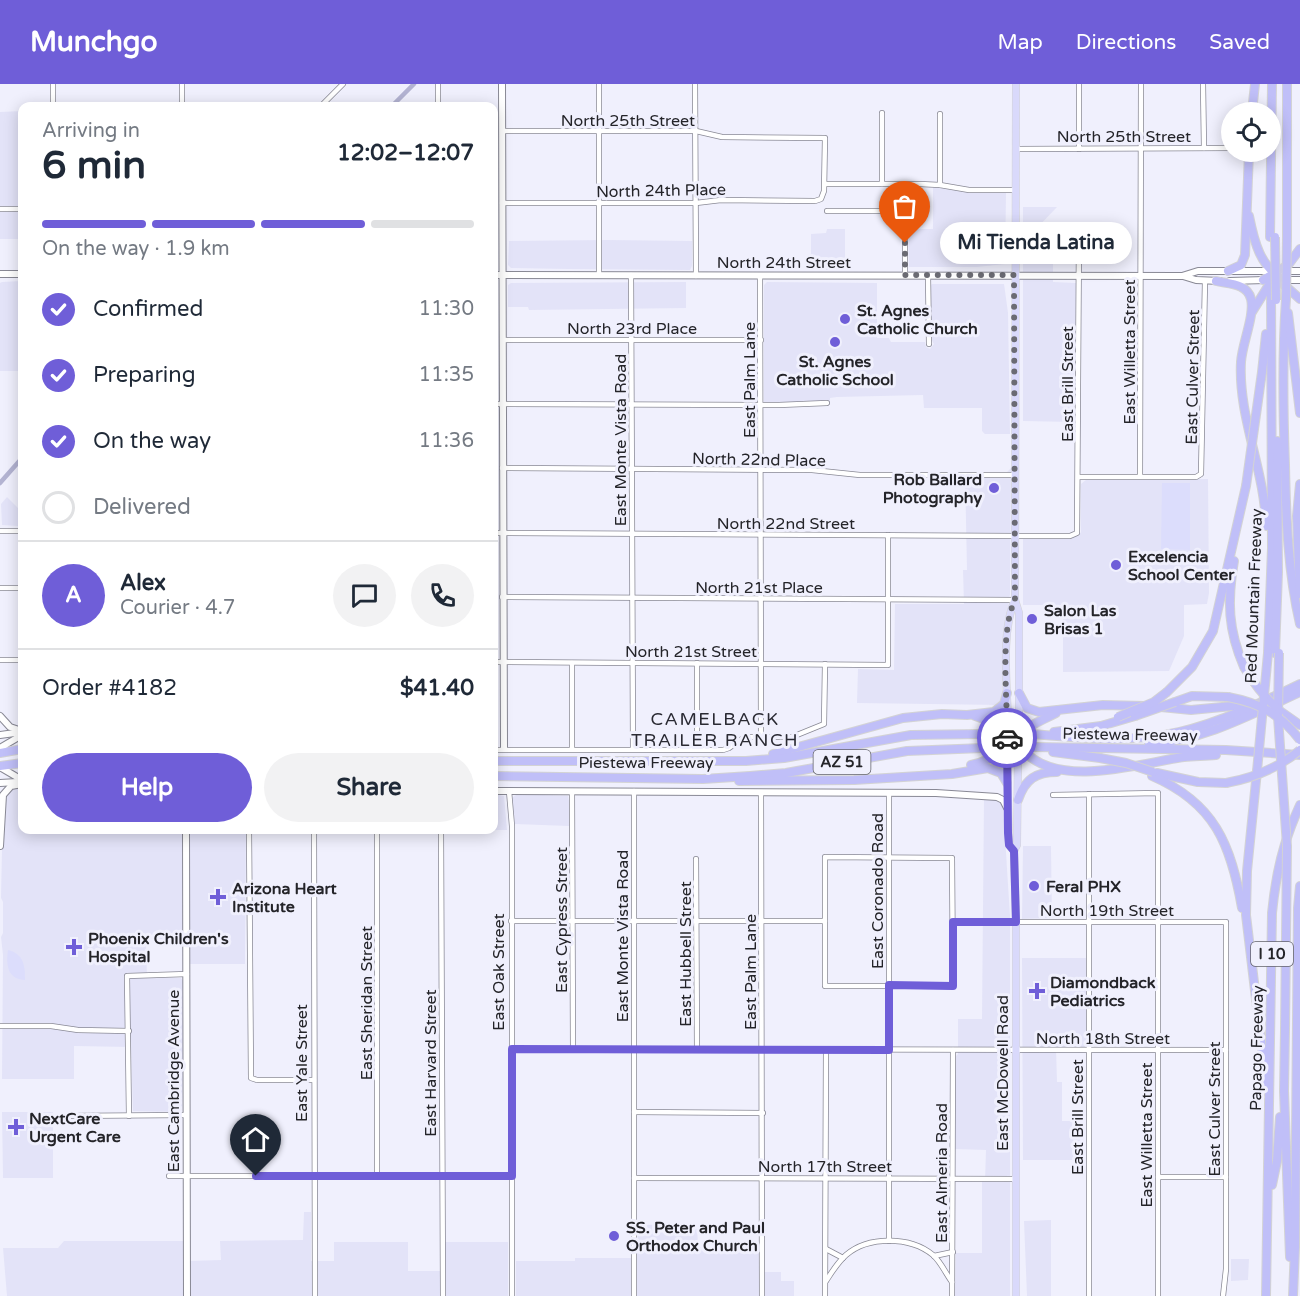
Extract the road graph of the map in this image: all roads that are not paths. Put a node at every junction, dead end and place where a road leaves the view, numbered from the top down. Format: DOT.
graph roads {
  1 [pos="53,84"];
  2 [pos="182,84"];
  3 [pos="342,84"];
  4 [pos="438,84"];
  5 [pos="502,84"];
  6 [pos="599,84"];
  7 [pos="695,84"];
  8 [pos="1016,84"];
  9 [pos="1079,84"];
  10 [pos="1141,84"];
  11 [pos="1203,84"];
  12 [pos="1255,84"];
  13 [pos="1272,84"];
  14 [pos="1287,84"];
  15 [pos="53,102"];
  16 [pos="182,102"];
  17 [pos="325,102"];
  18 [pos="438,102"];
  19 [pos="1253,102"];
  20 [pos="882,113"];
  21 [pos="940,114"];
  22 [pos="502,131"];
  23 [pos="599,131"];
  24 [pos="696,131"];
  25 [pos="1204,148"];
  26 [pos="1221,148"];
  27 [pos="1016,149"];
  28 [pos="1079,149"];
  29 [pos="1141,149"];
  30 [pos="1248,162"];
  31 [pos="825,184"];
  32 [pos="882,184"];
  33 [pos="905,184"];
  34 [pos="940,185"];
  35 [pos="1016,190"];
  36 [pos="1246,201"];
  37 [pos="502,203"];
  38 [pos="599,203"];
  39 [pos="696,203"];
  40 [pos="0,209"];
  41 [pos="18,209"];
  42 [pos="826,211"];
  43 [pos="905,211"];
  44 [pos="1079,235"];
  45 [pos="1273,237"];
  46 [pos="1300,249"];
  47 [pos="1228,271"];
  48 [pos="1300,271"];
  49 [pos="0,274"];
  50 [pos="18,274"];
  51 [pos="498,275"];
  52 [pos="502,275"];
  53 [pos="600,275"];
  54 [pos="631,275"];
  55 [pos="905,275"];
  56 [pos="927,275"];
  57 [pos="1014,275"];
  58 [pos="696,276"];
  59 [pos="760,276"];
  60 [pos="1079,276"];
  61 [pos="1142,276"];
  62 [pos="1182,276"];
  63 [pos="1274,276"];
  64 [pos="1300,280"];
  65 [pos="1204,281"];
  66 [pos="1216,281"];
  67 [pos="1286,299"];
  68 [pos="1300,299"];
  69 [pos="1272,300"];
  70 [pos="1250,315"];
  71 [pos="632,339"];
  72 [pos="503,340"];
  73 [pos="761,340"];
  74 [pos="929,344"];
  75 [pos="1297,394"];
  76 [pos="498,404"];
  77 [pos="502,404"];
  78 [pos="827,404"];
  79 [pos="632,405"];
  80 [pos="761,405"];
  81 [pos="1300,405"];
  82 [pos="1300,413"];
  83 [pos="1283,420"];
  84 [pos="502,468"];
  85 [pos="632,469"];
  86 [pos="761,471"];
  87 [pos="1016,475"];
  88 [pos="1140,476"];
  89 [pos="1078,477"];
  90 [pos="1300,484"];
  91 [pos="1246,486"];
  92 [pos="0,531"];
  93 [pos="18,531"];
  94 [pos="498,533"];
  95 [pos="502,533"];
  96 [pos="1077,533"];
  97 [pos="632,534"];
  98 [pos="761,534"];
  99 [pos="888,535"];
  100 [pos="1016,536"];
  101 [pos="1271,578"];
  102 [pos="0,588"];
  103 [pos="18,588"];
  104 [pos="1300,594"];
  105 [pos="502,597"];
  106 [pos="633,598"];
  107 [pos="760,599"];
  108 [pos="888,600"];
  109 [pos="1015,600"];
  110 [pos="1300,624"];
  111 [pos="1274,653"];
  112 [pos="0,660"];
  113 [pos="18,660"];
  114 [pos="498,662"];
  115 [pos="504,662"];
  116 [pos="572,663"];
  117 [pos="633,663"];
  118 [pos="697,663"];
  119 [pos="761,663"];
  120 [pos="825,664"];
  121 [pos="1300,685"];
  122 [pos="1300,692"];
  123 [pos="1007,693"];
  124 [pos="1019,693"];
  125 [pos="1264,700"];
  126 [pos="1059,711"];
  127 [pos="967,715"];
  128 [pos="0,716"];
  129 [pos="1019,722"];
  130 [pos="1008,723"];
  131 [pos="1300,725"];
  132 [pos="18,730"];
  133 [pos="1070,730"];
  134 [pos="18,733"];
  135 [pos="1032,734"];
  136 [pos="0,735"];
  137 [pos="18,735"];
  138 [pos="761,736"];
  139 [pos="1300,740"];
  140 [pos="1012,741"];
  141 [pos="0,748"];
  142 [pos="504,749"];
  143 [pos="572,749"];
  144 [pos="633,749"];
  145 [pos="18,750"];
  146 [pos="498,750"];
  147 [pos="697,750"];
  148 [pos="1300,750"];
  149 [pos="1087,752"];
  150 [pos="1251,752"];
  151 [pos="0,753"];
  152 [pos="1300,755"];
  153 [pos="1018,758"];
  154 [pos="1100,759"];
  155 [pos="498,761"];
  156 [pos="746,761"];
  157 [pos="18,764"];
  158 [pos="0,767"];
  159 [pos="1073,771"];
  160 [pos="937,774"];
  161 [pos="498,776"];
  162 [pos="18,779"];
  163 [pos="703,779"];
  164 [pos="18,782"];
  165 [pos="0,783"];
  166 [pos="18,783"];
  167 [pos="1007,783"];
  168 [pos="498,791"];
  169 [pos="508,791"];
  170 [pos="634,791"];
  171 [pos="572,792"];
  172 [pos="762,793"];
  173 [pos="889,793"];
  174 [pos="1089,794"];
  175 [pos="1053,795"];
  176 [pos="1018,800"];
  177 [pos="1300,806"];
  178 [pos="1007,808"];
  179 [pos="186,834"];
  180 [pos="249,834"];
  181 [pos="314,834"];
  182 [pos="377,834"];
  183 [pos="441,834"];
  184 [pos="0,846"];
  185 [pos="1014,851"];
  186 [pos="889,858"];
  187 [pos="696,859"];
  188 [pos="1300,886"];
  189 [pos="511,921"];
  190 [pos="573,921"];
  191 [pos="634,921"];
  192 [pos="697,921"];
  193 [pos="762,921"];
  194 [pos="825,921"];
  195 [pos="953,922"];
  196 [pos="1016,922"];
  197 [pos="1089,922"];
  198 [pos="1158,922"];
  199 [pos="1226,922"];
  200 [pos="1249,944"];
  201 [pos="187,974"];
  202 [pos="889,985"];
  203 [pos="0,1026"];
  204 [pos="1284,1030"];
  205 [pos="129,1031"];
  206 [pos="512,1049"];
  207 [pos="573,1049"];
  208 [pos="634,1049"];
  209 [pos="697,1049"];
  210 [pos="762,1049"];
  211 [pos="826,1049"];
  212 [pos="889,1050"];
  213 [pos="953,1050"];
  214 [pos="1016,1050"];
  215 [pos="1090,1050"];
  216 [pos="1158,1050"];
  217 [pos="1226,1050"];
  218 [pos="314,1080"];
  219 [pos="1300,1083"];
  220 [pos="1296,1098"];
  221 [pos="1270,1107"];
  222 [pos="634,1112"];
  223 [pos="763,1113"];
  224 [pos="186,1115"];
  225 [pos="60,1116"];
  226 [pos="129,1116"];
  227 [pos="314,1175"];
  228 [pos="169,1176"];
  229 [pos="187,1176"];
  230 [pos="377,1176"];
  231 [pos="442,1176"];
  232 [pos="512,1176"];
  233 [pos="1158,1176"];
  234 [pos="1226,1177"];
  235 [pos="634,1178"];
  236 [pos="762,1178"];
  237 [pos="826,1178"];
  238 [pos="889,1178"];
  239 [pos="952,1179"];
  240 [pos="1016,1179"];
  241 [pos="1268,1204"];
  242 [pos="889,1241"];
  243 [pos="826,1249"];
  244 [pos="953,1251"];
  245 [pos="934,1256"];
  246 [pos="843,1258"];
  247 [pos="826,1281"];
  248 [pos="1293,1281"];
  249 [pos="953,1282"];
  250 [pos="1224,1295"];
  251 [pos="187,1296"];
  252 [pos="315,1296"];
  253 [pos="443,1296"];
  254 [pos="512,1296"];
  255 [pos="634,1296"];
  256 [pos="762,1296"];
  257 [pos="825,1296"];
  258 [pos="952,1296"];
  259 [pos="1016,1296"];
  260 [pos="1089,1296"];
  261 [pos="1158,1296"];
  262 [pos="1266,1296"];
  263 [pos="1293,1296"];
  1 -- 15 [label="street"];
  2 -- 16 [label="street"];
  3 -- 17 [label="street"];
  4 -- 18 [label="street"];
  5 -- 22 [label="street"];
  6 -- 23 [label="street"];
  7 -- 24 [label="street"];
  8 -- 27 [label="main road"];
  9 -- 28 [label="street"];
  10 -- 29 [label="street, East Willetta Street"];
  11 -- 25 [label="street"];
  12 -- 19 [label="highway"];
  13 -- 45 [label="highway"];
  14 -- 67 [label="highway, Red Mountain Freeway, bridge"];
  20 -- 32 [label="street"];
  21 -- 34 [label="street"];
  22 -- 23 [label="street, North 25th Street"];
  22 -- 37 [label="street"];
  23 -- 24 [label="street, North 25th Street"];
  23 -- 38 [label="street"];
  24 -- 31 [label="street, North 25th Street"];
  24 -- 39 [label="street"];
  25 -- 26 [label="street, North 25th Street"];
  25 -- 29 [label="street, North 25th Street"];
  27 -- 28 [label="street, North 25th Street"];
  27 -- 35 [label="main road"];
  28 -- 29 [label="street, North 25th Street"];
  29 -- 61 [label="street, East Willetta Street"];
  30 -- 36 [label="highway"];
  31 -- 32 [label="street"];
  31 -- 39 [label="street, North 24th Place"];
  32 -- 33 [label="street"];
  33 -- 34 [label="street"];
  33 -- 43 [label="street"];
  34 -- 35 [label="street"];
  35 -- 57 [label="main road"];
  36 -- 47 [label="highway"];
  36 -- 63 [label="highway"];
  37 -- 38 [label="street, North 24th Place"];
  37 -- 52 [label="street"];
  38 -- 39 [label="street, North 24th Place"];
  38 -- 53 [label="street"];
  39 -- 58 [label="street"];
  40 -- 41 [label="street"];
  42 -- 43 [label="street"];
  43 -- 55 [label="street"];
  44 -- 60 [label="street, East Brill Street"];
  45 -- 63 [label="highway"];
  45 -- 69 [label="highway, bridge"];
  46 -- 63 [label="highway"];
  47 -- 62 [label="street, North 24th Street"];
  47 -- 63 [label="street, North 24th Street"];
  48 -- 63 [label="street, North 24th Street"];
  49 -- 50 [label="street"];
  51 -- 52 [label="street, North 24th Street"];
  52 -- 53 [label="street, North 24th Street"];
  52 -- 72 [label="street"];
  53 -- 54 [label="street, North 24th Street"];
  54 -- 58 [label="street, North 24th Street"];
  54 -- 71 [label="street, East Monte Vista Road"];
  55 -- 56 [label="street, North 24th Street"];
  55 -- 59 [label="street, North 24th Street"];
  56 -- 57 [label="street, North 24th Street"];
  56 -- 74 [label="street"];
  57 -- 60 [label="street, North 24th Street"];
  57 -- 87 [label="main road"];
  58 -- 59 [label="street, North 24th Street"];
  59 -- 73 [label="street, East Palm Lane"];
  60 -- 61 [label="street, North 24th Street"];
  60 -- 89 [label="street, East Brill Street"];
  61 -- 62 [label="street, North 24th Street"];
  61 -- 88 [label="street, East Willetta Street"];
  62 -- 65 [label="street, North 24th Street"];
  63 -- 64 [label="street, North 24th Street"];
  63 -- 66 [label="street, North 24th Street"];
  63 -- 68 [label="highway"];
  63 -- 69 [label="highway"];
  63 -- 70 [label="highway"];
  65 -- 66 [label="street, North 24th Street"];
  65 -- 88 [label="street, East Culver Street"];
  66 -- 70 [label="highway"];
  67 -- 75 [label="highway"];
  67 -- 83 [label="highway, Red Mountain Freeway"];
  69 -- 91 [label="highway, bridge"];
  69 -- 101 [label="highway, Red Mountain Freeway"];
  69 -- 111 [label="highway"];
  70 -- 101 [label="highway"];
  71 -- 72 [label="street, North 23rd Place"];
  71 -- 73 [label="street, North 23rd Place"];
  71 -- 79 [label="street, East Monte Vista Road"];
  72 -- 77 [label="street"];
  73 -- 80 [label="street, East Palm Lane"];
  75 -- 81 [label="highway"];
  75 -- 82 [label="highway"];
  76 -- 77 [label="street"];
  77 -- 79 [label="street"];
  77 -- 84 [label="street"];
  78 -- 80 [label="street"];
  79 -- 80 [label="street"];
  79 -- 85 [label="street, East Monte Vista Road"];
  80 -- 86 [label="street, East Palm Lane"];
  83 -- 110 [label="highway, Red Mountain Freeway"];
  83 -- 111 [label="highway"];
  84 -- 85 [label="street, North 22nd Place"];
  84 -- 95 [label="street"];
  85 -- 86 [label="street, North 22nd Place"];
  85 -- 97 [label="street, East Monte Vista Road"];
  86 -- 87 [label="street, North 22nd Place"];
  86 -- 98 [label="street, East Palm Lane"];
  87 -- 100 [label="main road"];
  88 -- 89 [label="street"];
  89 -- 96 [label="street, East Brill Street"];
  90 -- 104 [label="highway"];
  91 -- 131 [label="highway, bridge"];
  91 -- 133 [label="highway, bridge"];
  92 -- 93 [label="street"];
  94 -- 95 [label="street, North 22nd Street"];
  95 -- 97 [label="street, North 22nd Street"];
  95 -- 105 [label="street"];
  96 -- 100 [label="street, North 22nd Street"];
  97 -- 98 [label="street, North 22nd Street"];
  97 -- 106 [label="street, East Monte Vista Road"];
  98 -- 99 [label="street, North 22nd Street"];
  98 -- 107 [label="street, East Palm Lane"];
  99 -- 100 [label="street, North 22nd Street"];
  99 -- 108 [label="street"];
  100 -- 109 [label="main road"];
  101 -- 111 [label="highway, Red Mountain Freeway"];
  102 -- 103 [label="street"];
  105 -- 106 [label="street, North 21st Place"];
  105 -- 115 [label="street"];
  106 -- 107 [label="street, North 21st Place"];
  106 -- 117 [label="street, East Monte Vista Road"];
  107 -- 108 [label="street, North 21st Place"];
  107 -- 119 [label="street, East Palm Lane"];
  108 -- 109 [label="street, North 21st Place"];
  108 -- 120 [label="street, North 21st Street"];
  109 -- 123 [label="main road"];
  109 -- 124 [label="main road"];
  111 -- 200 [label="highway, Red Mountain Freeway, bridge"];
  111 -- 204 [label="highway, bridge"];
  112 -- 113 [label="street"];
  114 -- 115 [label="street, North 21st Street"];
  115 -- 116 [label="street, North 21st Street"];
  115 -- 142 [label="street"];
  116 -- 117 [label="street, North 21st Street"];
  116 -- 143 [label="street"];
  117 -- 118 [label="street, North 21st Street"];
  117 -- 144 [label="street, East Monte Vista Road"];
  118 -- 119 [label="street, North 21st Street"];
  118 -- 147 [label="street"];
  119 -- 120 [label="street, North 21st Street"];
  119 -- 138 [label="street, East Palm Lane"];
  120 -- 138 [label="street"];
  121 -- 125 [label="highway, Piestewa Freeway / AZ 51"];
  122 -- 149 [label="highway"];
  123 -- 127 [label="highway"];
  123 -- 130 [label="main road"];
  124 -- 126 [label="highway"];
  124 -- 129 [label="main road"];
  125 -- 126 [label="highway"];
  125 -- 135 [label="highway, Piestewa Freeway / AZ 51"];
  126 -- 140 [label="highway"];
  127 -- 140 [label="highway"];
  127 -- 156 [label="highway"];
  128 -- 132 [label="street"];
  129 -- 140 [label="highway"];
  130 -- 140 [label="highway"];
  133 -- 135 [label="highway"];
  133 -- 139 [label="highway, bridge"];
  134 -- 136 [label="street"];
  135 -- 156 [label="highway, Piestewa Freeway / AZ 51, bridge"];
  137 -- 141 [label="street"];
  138 -- 147 [label="street"];
  140 -- 153 [label="highway"];
  140 -- 159 [label="highway"];
  140 -- 160 [label="highway"];
  140 -- 167 [label="main road, East McDowell Road"];
  142 -- 143 [label="street"];
  142 -- 146 [label="street"];
  143 -- 144 [label="street"];
  144 -- 147 [label="street"];
  145 -- 151 [label="highway"];
  148 -- 154 [label="highway, bridge"];
  149 -- 150 [label="highway, Piestewa Freeway"];
  149 -- 154 [label="highway"];
  149 -- 163 [label="highway, Piestewa Freeway / AZ 51, bridge"];
  150 -- 152 [label="highway, Piestewa Freeway"];
  150 -- 159 [label="highway"];
  153 -- 176 [label="main road, East McDowell Road"];
  154 -- 200 [label="highway, bridge"];
  155 -- 156 [label="highway, Piestewa Freeway / AZ 51"];
  157 -- 158 [label="highway"];
  158 -- 162 [label="street"];
  159 -- 176 [label="highway"];
  160 -- 163 [label="highway"];
  160 -- 167 [label="highway"];
  161 -- 163 [label="highway, Piestewa Freeway / AZ 51"];
  164 -- 165 [label="street"];
  166 -- 184 [label="street"];
  167 -- 178 [label="main road, East McDowell Road"];
  168 -- 169 [label="street"];
  169 -- 171 [label="street"];
  169 -- 189 [label="street, East Oak Street"];
  170 -- 171 [label="street"];
  170 -- 172 [label="street"];
  170 -- 191 [label="street, East Monte Vista Road"];
  171 -- 190 [label="street, East Cypress Street"];
  172 -- 173 [label="street"];
  172 -- 193 [label="street, East Palm Lane"];
  173 -- 178 [label="street"];
  173 -- 186 [label="street, East Coronado Road"];
  174 -- 175 [label="street"];
  174 -- 197 [label="street, East Brill Street"];
  174 -- 198 [label="street, East Willetta Street"];
  176 -- 185 [label="main road, East McDowell Road"];
  177 -- 221 [label="highway, Papago Freeway / I 10"];
  178 -- 185 [label="main road, East McDowell Road"];
  179 -- 201 [label="street, East Cambridge Avenue"];
  180 -- 218 [label="street"];
  181 -- 218 [label="street, East Yale Street"];
  182 -- 230 [label="street, East Sheridan Street"];
  183 -- 231 [label="street, East Harvard Street"];
  185 -- 196 [label="main road, East McDowell Road"];
  186 -- 194 [label="street"];
  186 -- 195 [label="street"];
  186 -- 202 [label="street, East Coronado Road"];
  187 -- 192 [label="street, East Hubbell Street"];
  188 -- 220 [label="highway, I 10"];
  189 -- 190 [label="street"];
  189 -- 206 [label="street, East Oak Street"];
  190 -- 191 [label="street"];
  190 -- 207 [label="street, East Cypress Street"];
  191 -- 192 [label="street"];
  191 -- 208 [label="street, East Monte Vista Road"];
  192 -- 193 [label="street"];
  192 -- 209 [label="street, East Hubbell Street"];
  193 -- 194 [label="street"];
  193 -- 210 [label="street, East Palm Lane"];
  194 -- 202 [label="street"];
  195 -- 196 [label="street, North 19th Street"];
  195 -- 202 [label="street"];
  196 -- 197 [label="street, North 19th Street"];
  196 -- 214 [label="main road, East McDowell Road"];
  197 -- 198 [label="street, North 19th Street"];
  197 -- 215 [label="street, East Brill Street"];
  198 -- 199 [label="street, North 19th Street"];
  198 -- 216 [label="street, East Willetta Street"];
  199 -- 217 [label="street, East Culver Street"];
  200 -- 221 [label="highway, Red Mountain Freeway"];
  201 -- 205 [label="street"];
  201 -- 224 [label="street, East Cambridge Avenue"];
  202 -- 212 [label="street, East Coronado Road"];
  203 -- 205 [label="street"];
  204 -- 241 [label="highway"];
  204 -- 248 [label="highway"];
  205 -- 226 [label="street"];
  206 -- 207 [label="street, North 18th Street"];
  206 -- 232 [label="street, East Oak Street"];
  207 -- 208 [label="street, North 18th Street"];
  208 -- 209 [label="street, North 18th Street"];
  208 -- 222 [label="street, East Monte Vista Road"];
  209 -- 210 [label="street, North 18th Street"];
  210 -- 211 [label="street, North 18th Street"];
  210 -- 223 [label="street, East Palm Lane"];
  211 -- 212 [label="street, North 18th Street"];
  211 -- 237 [label="street"];
  212 -- 213 [label="street, North 18th Street"];
  212 -- 238 [label="street, East Coronado Road"];
  213 -- 214 [label="street, North 18th Street"];
  213 -- 239 [label="street, East Almeria Road"];
  214 -- 215 [label="street, North 18th Street"];
  214 -- 240 [label="main road, East McDowell Road"];
  215 -- 216 [label="street, North 18th Street"];
  215 -- 260 [label="street, East Brill Street"];
  216 -- 217 [label="street, North 18th Street"];
  216 -- 233 [label="street, East Willetta Street"];
  217 -- 234 [label="street, East Culver Street"];
  218 -- 227 [label="street, East Yale Street"];
  219 -- 220 [label="highway"];
  220 -- 248 [label="highway, I 10"];
  221 -- 241 [label="highway, Papago Freeway / I 10"];
  222 -- 223 [label="street"];
  222 -- 235 [label="street, East Monte Vista Road"];
  223 -- 236 [label="street, East Palm Lane"];
  224 -- 226 [label="street"];
  224 -- 229 [label="street, East Cambridge Avenue"];
  225 -- 226 [label="street"];
  227 -- 229 [label="street"];
  227 -- 230 [label="street"];
  227 -- 252 [label="street, East Yale Street"];
  228 -- 229 [label="street"];
  229 -- 251 [label="street, East Cambridge Avenue"];
  230 -- 231 [label="street"];
  231 -- 232 [label="street"];
  231 -- 253 [label="street, East Harvard Street"];
  232 -- 254 [label="street, East Oak Street"];
  233 -- 234 [label="street"];
  233 -- 261 [label="street, East Willetta Street"];
  234 -- 250 [label="street, East Culver Street"];
  235 -- 236 [label="street, North 17th Street"];
  235 -- 255 [label="street, East Monte Vista Road"];
  236 -- 237 [label="street, North 17th Street"];
  236 -- 256 [label="street, East Palm Lane"];
  237 -- 238 [label="street, North 17th Street"];
  237 -- 243 [label="street"];
  238 -- 239 [label="street, North 17th Street"];
  238 -- 242 [label="street, East Coronado Road"];
  239 -- 240 [label="street, North 17th Street"];
  239 -- 244 [label="street, East Almeria Road"];
  240 -- 259 [label="main road, East McDowell Road"];
  241 -- 262 [label="highway, Papago Freeway / I 10"];
  242 -- 245 [label="street"];
  242 -- 246 [label="street"];
  243 -- 246 [label="street"];
  243 -- 247 [label="street"];
  244 -- 245 [label="street"];
  244 -- 249 [label="street, East Almeria Road"];
  245 -- 249 [label="street"];
  246 -- 247 [label="street"];
  247 -- 257 [label="street"];
  248 -- 263 [label="highway, I 10"];
  249 -- 258 [label="street, East Almeria Road"];
}
